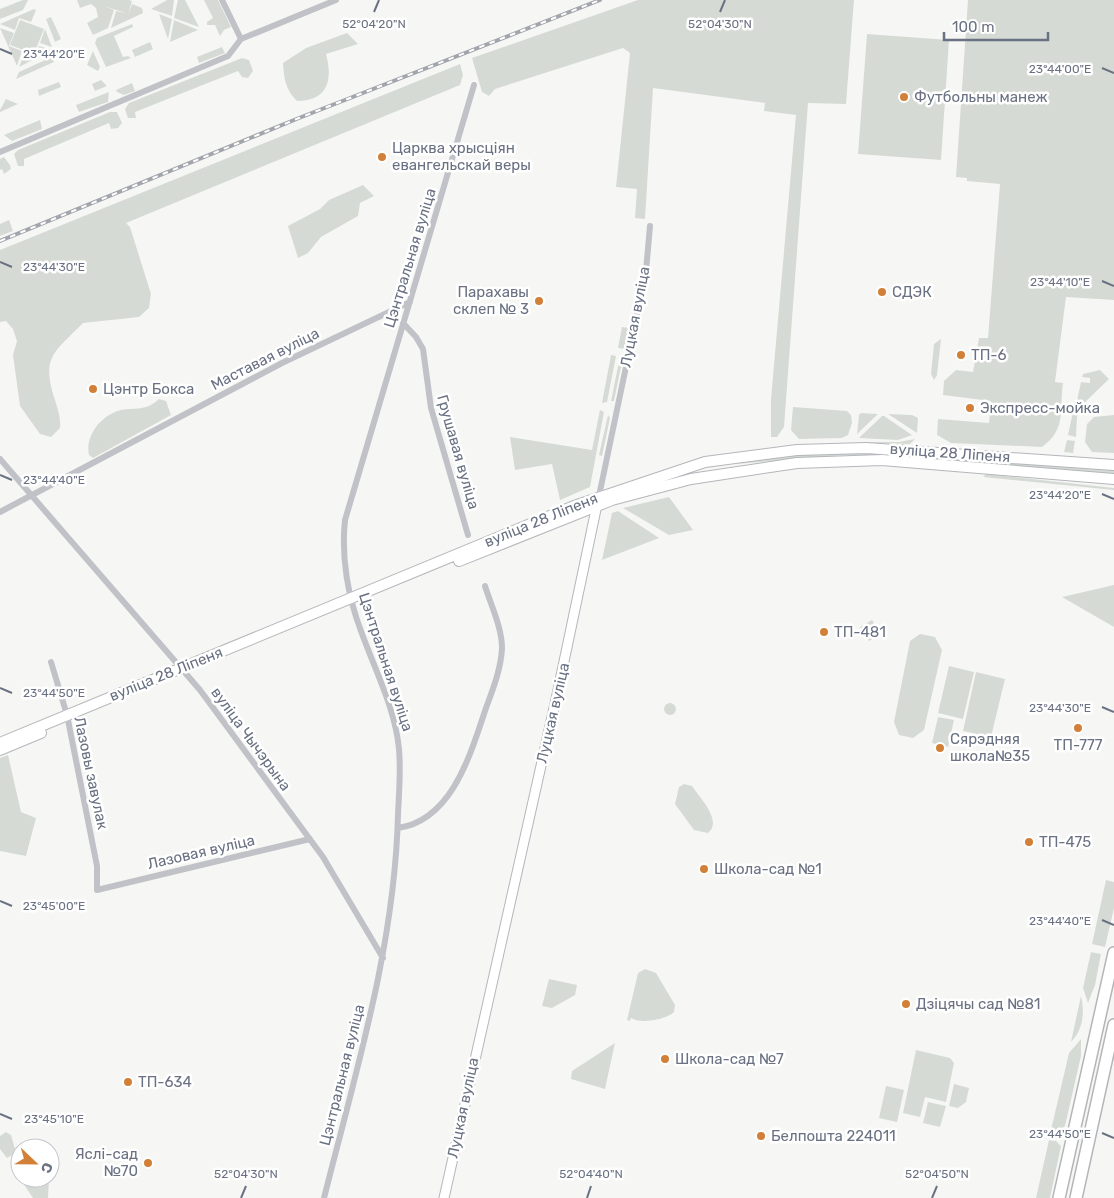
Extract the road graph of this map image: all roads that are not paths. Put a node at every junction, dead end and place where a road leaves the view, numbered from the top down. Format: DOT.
graph roads {
  1 [pos="222,0"];
  2 [pos="336,0"];
  3 [pos="241,39"];
  4 [pos="474,85"];
  5 [pos="0,152"];
  6 [pos="650,226"];
  7 [pos="410,302"];
  8 [pos="403,323"];
  9 [pos="726,458"];
  10 [pos="0,459"];
  11 [pos="1114,464"];
  12 [pos="727,472"];
  13 [pos="1114,479"];
  14 [pos="32,496"];
  15 [pos="598,501"];
  16 [pos="0,512"];
  17 [pos="468,535"];
  18 [pos="485,586"];
  19 [pos="352,601"];
  20 [pos="51,662"];
  21 [pos="183,670"];
  22 [pos="67,718"];
  23 [pos="0,743"];
  24 [pos="0,750"];
  25 [pos="398,828"];
  26 [pos="310,839"];
  27 [pos="97,890"];
  28 [pos="383,958"];
  29 [pos="1113,960"];
  30 [pos="1114,1025"];
  31 [pos="324,1198"];
  32 [pos="444,1198"];
  33 [pos="1059,1198"];
  34 [pos="1076,1198"];
  1 -- 3 [label="street"];
  2 -- 3 [label="street"];
  3 -- 5 [label="street"];
  4 -- 7 [label="street, Цэнтральная вуліца"];
  6 -- 15 [label="street, Луцкая вуліца"];
  7 -- 8 [label="street, Цэнтральная вуліца"];
  7 -- 14 [label="street, Маставая вуліца"];
  8 -- 17 [label="street, Грушавая вуліца"];
  8 -- 19 [label="street, Цэнтральная вуліца"];
  9 -- 11 [label="main road, вуліца 28 Ліпеня"];
  9 -- 12 [label="main road"];
  9 -- 15 [label="main road, вуліца 28 Ліпеня"];
  10 -- 14 [label="street, вуліца Чычэрына"];
  12 -- 13 [label="main road, вуліца 28 Ліпеня"];
  12 -- 15 [label="main road, вуліца 28 Ліпеня"];
  14 -- 16 [label="street, Маставая вуліца"];
  14 -- 21 [label="street, вуліца Чычэрына"];
  15 -- 19 [label="main road, вуліца 28 Ліпеня"];
  15 -- 32 [label="main road, Луцкая вуліца"];
  18 -- 25 [label="street"];
  19 -- 21 [label="main road, вуліца 28 Ліпеня"];
  19 -- 25 [label="street, Цэнтральная вуліца"];
  20 -- 22 [label="street, Лазовы завулак"];
  21 -- 22 [label="main road, вуліца 28 Ліпеня"];
  21 -- 26 [label="street, вуліца Чычэрына"];
  22 -- 23 [label="main road, вуліца 28 Ліпеня"];
  22 -- 24 [label="main road, вуліца 28 Ліпеня"];
  22 -- 27 [label="street, Лазовы завулак"];
  25 -- 28 [label="street, Цэнтральная вуліца"];
  26 -- 27 [label="street, Лазовая вуліца"];
  26 -- 28 [label="street, вуліца Чычэрына"];
  28 -- 31 [label="street, Цэнтральная вуліца"];
  29 -- 33 [label="highway"];
  30 -- 34 [label="highway"];
}
